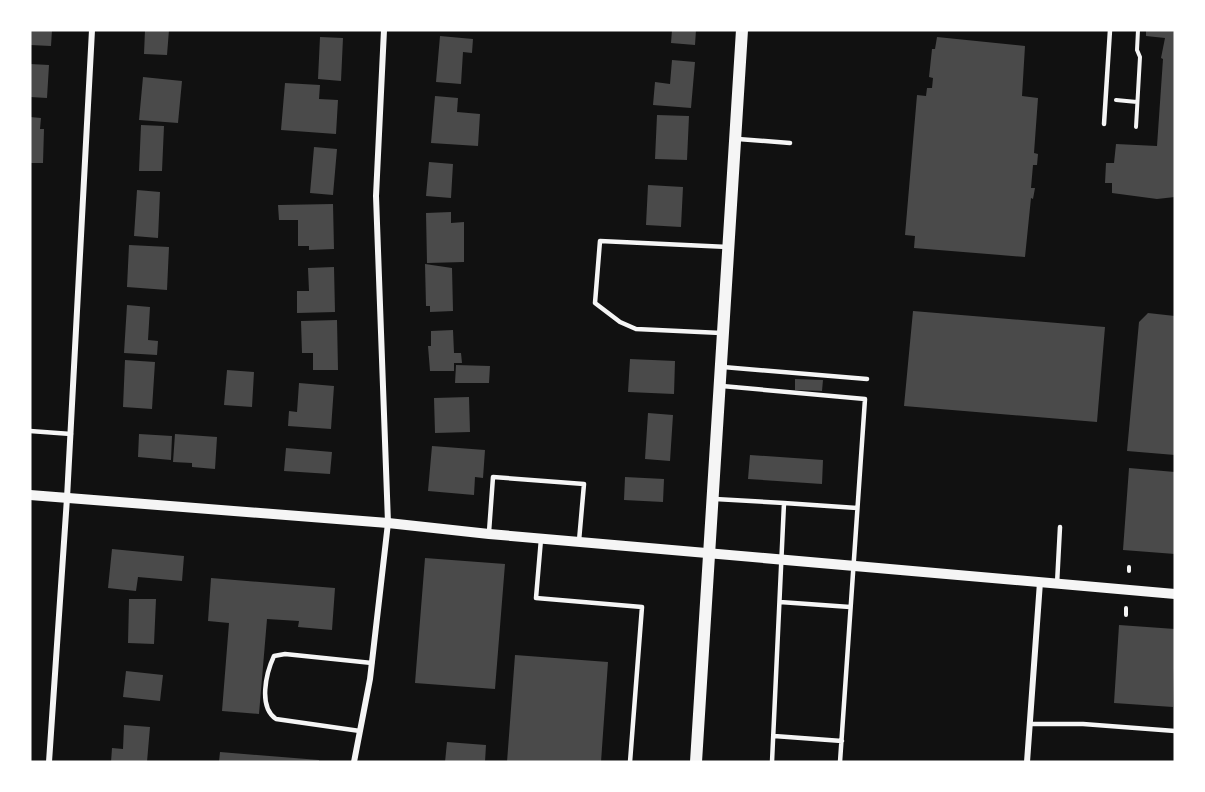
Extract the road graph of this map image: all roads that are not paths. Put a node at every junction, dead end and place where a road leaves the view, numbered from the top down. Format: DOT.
graph roads {
  1 [pos="92,30"];
  2 [pos="384,30"];
  3 [pos="742,30"];
  4 [pos="1110,30"];
  5 [pos="1104,124"];
  6 [pos="735,139"];
  7 [pos="790,143"];
  8 [pos="728,247"];
  9 [pos="723,333"];
  10 [pos="721,366"];
  11 [pos="867,379"];
  12 [pos="719,386"];
  13 [pos="30,431"];
  14 [pos="71,434"];
  15 [pos="30,495"];
  16 [pos="67,498"];
  17 [pos="712,498"];
  18 [pos="784,503"];
  19 [pos="856,508"];
  20 [pos="388,523"];
  21 [pos="1060,526"];
  22 [pos="489,534"];
  23 [pos="541,539"];
  24 [pos="579,541"];
  25 [pos="709,553"];
  26 [pos="780,560"];
  27 [pos="852,567"];
  28 [pos="1040,582"];
  29 [pos="1057,584"];
  30 [pos="1175,594"];
  31 [pos="780,602"];
  32 [pos="850,607"];
  33 [pos="372,663"];
  34 [pos="1030,724"];
  35 [pos="360,731"];
  36 [pos="1175,731"];
  37 [pos="774,736"];
  38 [pos="842,741"];
  39 [pos="49,762"];
  40 [pos="354,762"];
  41 [pos="630,762"];
  42 [pos="696,762"];
  43 [pos="772,762"];
  44 [pos="840,762"];
  45 [pos="1027,762"];
  1 -- 14 [label="street"];
  2 -- 20 [label="street"];
  3 -- 6 [label="main road"];
  4 -- 5 [label="lane"];
  6 -- 7 [label="lane"];
  6 -- 8 [label="main road"];
  8 -- 9 [label="main road"];
  8 -- 9 [label="lane"];
  9 -- 10 [label="main road"];
  10 -- 11 [label="lane"];
  10 -- 12 [label="main road"];
  12 -- 17 [label="main road"];
  12 -- 19 [label="lane"];
  13 -- 14 [label="lane"];
  14 -- 16 [label="street"];
  15 -- 16 [label="street"];
  16 -- 20 [label="street"];
  16 -- 39 [label="street"];
  17 -- 18 [label="lane"];
  17 -- 25 [label="main road"];
  18 -- 19 [label="lane"];
  18 -- 26 [label="lane"];
  19 -- 27 [label="lane"];
  20 -- 22 [label="street"];
  20 -- 33 [label="street"];
  21 -- 29 [label="lane"];
  22 -- 23 [label="street"];
  22 -- 24 [label="lane"];
  23 -- 24 [label="street"];
  23 -- 41 [label="lane"];
  24 -- 25 [label="street"];
  25 -- 26 [label="street"];
  25 -- 42 [label="main road"];
  26 -- 27 [label="street"];
  26 -- 31 [label="lane"];
  27 -- 28 [label="street"];
  27 -- 32 [label="lane"];
  28 -- 29 [label="street"];
  28 -- 34 [label="street"];
  29 -- 30 [label="street"];
  31 -- 32 [label="lane"];
  31 -- 37 [label="lane"];
  32 -- 38 [label="lane"];
  33 -- 35 [label="street"];
  33 -- 35 [label="lane"];
  34 -- 36 [label="lane"];
  34 -- 45 [label="street"];
  35 -- 40 [label="street"];
  37 -- 38 [label="lane"];
  37 -- 43 [label="lane"];
  38 -- 44 [label="lane"];
}
